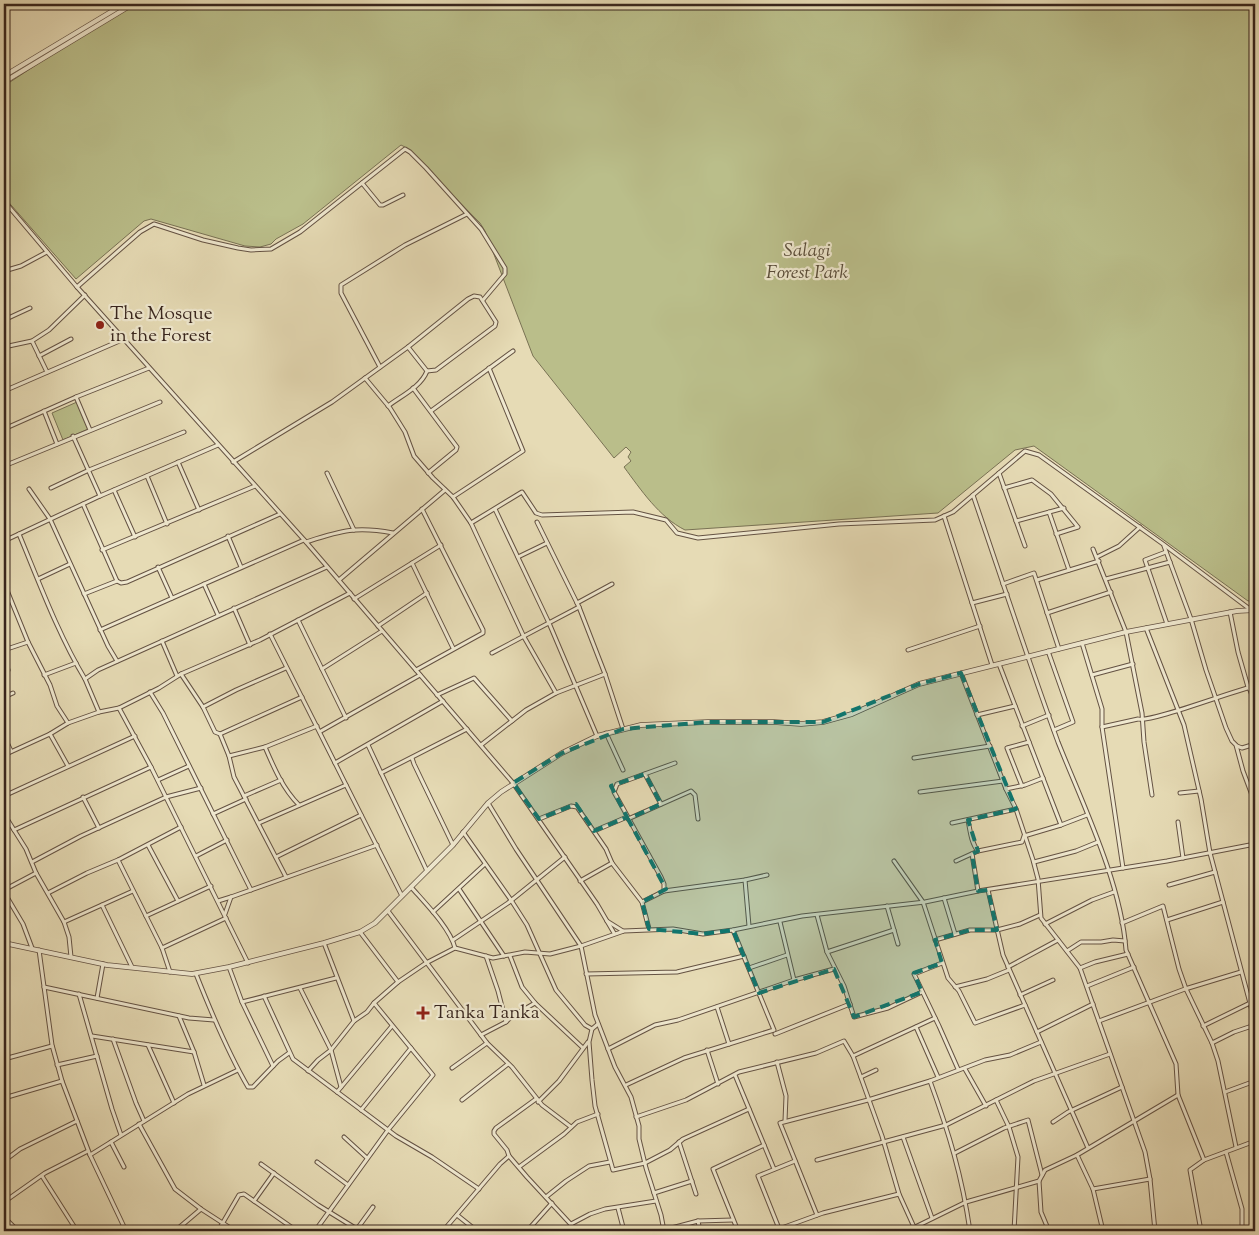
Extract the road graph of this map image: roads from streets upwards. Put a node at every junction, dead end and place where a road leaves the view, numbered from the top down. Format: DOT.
graph roads {
  1 [pos="121,4"];
  2 [pos="133,4"];
  3 [pos="4,76"];
  4 [pos="4,82"];
  5 [pos="361,183"];
  6 [pos="403,195"];
  7 [pos="4,201"];
  8 [pos="468,214"];
  9 [pos="47,252"];
  10 [pos="4,271"];
  11 [pos="77,287"];
  12 [pos="85,295"];
  13 [pos="483,300"];
  14 [pos="30,308"];
  15 [pos="4,320"];
  16 [pos="71,339"];
  17 [pos="124,339"];
  18 [pos="32,341"];
  19 [pos="408,347"];
  20 [pos="4,348"];
  21 [pos="513,351"];
  22 [pos="39,356"];
  23 [pos="380,367"];
  24 [pos="149,368"];
  25 [pos="489,368"];
  26 [pos="427,370"];
  27 [pos="47,372"];
  28 [pos="366,378"];
  29 [pos="412,388"];
  30 [pos="4,391"];
  31 [pos="76,397"];
  32 [pos="160,402"];
  33 [pos="388,406"];
  34 [pos="44,411"];
  35 [pos="430,411"];
  36 [pos="4,429"];
  37 [pos="90,430"];
  38 [pos="184,432"];
  39 [pos="73,436"];
  40 [pos="57,444"];
  41 [pos="218,445"];
  42 [pos="178,462"];
  43 [pos="233,462"];
  44 [pos="4,466"];
  45 [pos="89,470"];
  46 [pos="327,473"];
  47 [pos="428,473"];
  48 [pos="999,473"];
  49 [pos="147,476"];
  50 [pos="255,486"];
  51 [pos="51,488"];
  52 [pos="1004,488"];
  53 [pos="29,489"];
  54 [pos="114,490"];
  55 [pos="445,490"];
  56 [pos="973,495"];
  57 [pos="100,496"];
  58 [pos="453,498"];
  59 [pos="83,504"];
  60 [pos="1064,508"];
  61 [pos="422,509"];
  62 [pos="495,509"];
  63 [pos="200,510"];
  64 [pos="1049,512"];
  65 [pos="280,514"];
  66 [pos="944,516"];
  67 [pos="50,519"];
  68 [pos="1016,521"];
  69 [pos="537,522"];
  70 [pos="471,523"];
  71 [pos="167,524"];
  72 [pos="1140,527"];
  73 [pos="354,530"];
  74 [pos="393,533"];
  75 [pos="19,534"];
  76 [pos="1056,534"];
  77 [pos="228,536"];
  78 [pos="135,537"];
  79 [pos="4,541"];
  80 [pos="305,541"];
  81 [pos="547,543"];
  82 [pos="1163,544"];
  83 [pos="441,545"];
  84 [pos="1025,546"];
  85 [pos="1093,549"];
  86 [pos="102,550"];
  87 [pos="1166,552"];
  88 [pos="518,557"];
  89 [pos="1098,559"];
  90 [pos="1170,562"];
  91 [pos="412,563"];
  92 [pos="70,564"];
  93 [pos="158,567"];
  94 [pos="241,567"];
  95 [pos="327,567"];
  96 [pos="1147,569"];
  97 [pos="1069,570"];
  98 [pos="38,579"];
  99 [pos="339,580"];
  100 [pos="1037,580"];
  101 [pos="1106,580"];
  102 [pos="117,581"];
  103 [pos="4,583"];
  104 [pos="204,584"];
  105 [pos="612,584"];
  106 [pos="1003,584"];
  107 [pos="1111,592"];
  108 [pos="350,593"];
  109 [pos="426,593"];
  110 [pos="84,594"];
  111 [pos="1006,594"];
  112 [pos="172,598"];
  113 [pos="354,599"];
  114 [pos="972,603"];
  115 [pos="578,605"];
  116 [pos="234,608"];
  117 [pos="1253,610"];
  118 [pos="1230,612"];
  119 [pos="1047,613"];
  120 [pos="218,615"];
  121 [pos="1191,619"];
  122 [pos="298,620"];
  123 [pos="549,623"];
  124 [pos="1167,624"];
  125 [pos="378,626"];
  126 [pos="980,626"];
  127 [pos="1255,626"];
  128 [pos="1146,628"];
  129 [pos="100,630"];
  130 [pos="382,631"];
  131 [pos="1126,632"];
  132 [pos="270,634"];
  133 [pos="524,637"];
  134 [pos="162,641"];
  135 [pos="28,642"];
  136 [pos="1082,643"];
  137 [pos="250,645"];
  138 [pos="453,648"];
  139 [pos="1059,649"];
  140 [pos="4,650"];
  141 [pos="908,650"];
  142 [pos="1048,651"];
  143 [pos="492,653"];
  144 [pos="4,657"];
  145 [pos="1027,657"];
  146 [pos="117,662"];
  147 [pos="76,664"];
  148 [pos="999,664"];
  149 [pos="1133,664"];
  150 [pos="992,665"];
  151 [pos="286,668"];
  152 [pos="8,670"];
  153 [pos="322,670"];
  154 [pos="416,670"];
  155 [pos="961,673"];
  156 [pos="606,674"];
  157 [pos="44,675"];
  158 [pos="179,675"];
  159 [pos="420,675"];
  160 [pos="1092,675"];
  161 [pos="85,678"];
  162 [pos="577,686"];
  163 [pos="1255,686"];
  164 [pos="1248,687"];
  165 [pos="150,692"];
  166 [pos="13,693"];
  167 [pos="556,693"];
  168 [pos="437,695"];
  169 [pos="4,697"];
  170 [pos="302,697"];
  171 [pos="1216,697"];
  172 [pos="443,701"];
  173 [pos="1255,703"];
  174 [pos="1015,706"];
  175 [pos="203,707"];
  176 [pos="119,708"];
  177 [pos="1179,710"];
  178 [pos="99,712"];
  179 [pos="977,715"];
  180 [pos="1048,715"];
  181 [pos="346,718"];
  182 [pos="512,721"];
  183 [pos="1143,721"];
  184 [pos="68,724"];
  185 [pos="317,726"];
  186 [pos="1022,726"];
  187 [pos="1102,726"];
  188 [pos="467,729"];
  189 [pos="623,729"];
  190 [pos="1054,730"];
  191 [pos="320,731"];
  192 [pos="606,733"];
  193 [pos="50,734"];
  194 [pos="220,734"];
  195 [pos="4,736"];
  196 [pos="135,736"];
  197 [pos="597,736"];
  198 [pos="1029,742"];
  199 [pos="1255,744"];
  200 [pos="368,745"];
  201 [pos="481,745"];
  202 [pos="1236,745"];
  203 [pos="990,746"];
  204 [pos="265,747"];
  205 [pos="11,751"];
  206 [pos="4,755"];
  207 [pos="229,756"];
  208 [pos="412,758"];
  209 [pos="914,758"];
  210 [pos="335,763"];
  211 [pos="675,763"];
  212 [pos="68,766"];
  213 [pos="151,766"];
  214 [pos="189,766"];
  215 [pos="623,770"];
  216 [pos="381,773"];
  217 [pos="645,774"];
  218 [pos="1043,778"];
  219 [pos="158,780"];
  220 [pos="281,780"];
  221 [pos="1003,782"];
  222 [pos="513,783"];
  223 [pos="346,784"];
  224 [pos="1022,786"];
  225 [pos="200,788"];
  226 [pos="1006,789"];
  227 [pos="1199,791"];
  228 [pos="920,792"];
  229 [pos="1180,792"];
  230 [pos="1152,795"];
  231 [pos="4,796"];
  232 [pos="83,797"];
  233 [pos="166,797"];
  234 [pos="245,797"];
  235 [pos="488,803"];
  236 [pos="1255,803"];
  237 [pos="299,804"];
  238 [pos="661,804"];
  239 [pos="1016,809"];
  240 [pos="4,814"];
  241 [pos="213,814"];
  242 [pos="361,815"];
  243 [pos="1087,815"];
  244 [pos="539,818"];
  245 [pos="628,818"];
  246 [pos="698,819"];
  247 [pos="968,820"];
  248 [pos="1178,822"];
  249 [pos="259,823"];
  250 [pos="952,823"];
  251 [pos="1061,825"];
  252 [pos="181,827"];
  253 [pos="99,828"];
  254 [pos="14,830"];
  255 [pos="594,831"];
  256 [pos="463,832"];
  257 [pos="1024,836"];
  258 [pos="226,840"];
  259 [pos="1098,842"];
  260 [pos="148,844"];
  261 [pos="1255,844"];
  262 [pos="377,845"];
  263 [pos="453,845"];
  264 [pos="978,851"];
  265 [pos="1210,853"];
  266 [pos="972,854"];
  267 [pos="196,856"];
  268 [pos="276,857"];
  269 [pos="565,857"];
  270 [pos="1183,858"];
  271 [pos="118,860"];
  272 [pos="956,861"];
  273 [pos="32,862"];
  274 [pos="612,862"];
  275 [pos="894,862"];
  276 [pos="1034,862"];
  277 [pos="485,864"];
  278 [pos="1123,868"];
  279 [pos="1108,870"];
  280 [pos="427,871"];
  281 [pos="1215,872"];
  282 [pos="36,873"];
  283 [pos="767,875"];
  284 [pos="286,877"];
  285 [pos="538,880"];
  286 [pos="744,880"];
  287 [pos="580,881"];
  288 [pos="1039,882"];
  289 [pos="1169,885"];
  290 [pos="211,886"];
  291 [pos="411,887"];
  292 [pos="458,889"];
  293 [pos="251,890"];
  294 [pos="664,890"];
  295 [pos="988,890"];
  296 [pos="4,891"];
  297 [pos="133,891"];
  298 [pos="978,891"];
  299 [pos="1114,892"];
  300 [pos="47,893"];
  301 [pos="403,896"];
  302 [pos="231,897"];
  303 [pos="944,898"];
  304 [pos="511,900"];
  305 [pos="178,901"];
  306 [pos="218,901"];
  307 [pos="642,902"];
  308 [pos="923,902"];
  309 [pos="1223,902"];
  310 [pos="102,905"];
  311 [pos="887,906"];
  312 [pos="388,911"];
  313 [pos="433,912"];
  314 [pos="818,915"];
  315 [pos="1041,915"];
  316 [pos="146,916"];
  317 [pos="226,916"];
  318 [pos="1167,920"];
  319 [pos="480,921"];
  320 [pos="607,921"];
  321 [pos="64,922"];
  322 [pos="780,922"];
  323 [pos="1122,923"];
  324 [pos="1045,924"];
  325 [pos="749,926"];
  326 [pos="649,929"];
  327 [pos="733,930"];
  328 [pos="894,930"];
  329 [pos="997,930"];
  330 [pos="624,931"];
  331 [pos="360,932"];
  332 [pos="614,934"];
  333 [pos="955,934"];
  334 [pos="453,940"];
  335 [pos="935,940"];
  336 [pos="1058,940"];
  337 [pos="1126,941"];
  338 [pos="4,943"];
  339 [pos="324,943"];
  340 [pos="898,944"];
  341 [pos="581,946"];
  342 [pos="32,948"];
  343 [pos="162,948"];
  344 [pos="455,948"];
  345 [pos="39,950"];
  346 [pos="1067,951"];
  347 [pos="827,952"];
  348 [pos="538,953"];
  349 [pos="1128,954"];
  350 [pos="787,955"];
  351 [pos="486,956"];
  352 [pos="504,956"];
  353 [pos="510,956"];
  354 [pos="744,956"];
  355 [pos="71,957"];
  356 [pos="248,963"];
  357 [pos="426,963"];
  358 [pos="942,963"];
  359 [pos="103,964"];
  360 [pos="230,967"];
  361 [pos="132,968"];
  362 [pos="749,968"];
  363 [pos="1009,968"];
  364 [pos="1080,968"];
  365 [pos="1134,968"];
  366 [pos="834,969"];
  367 [pos="170,972"];
  368 [pos="1241,972"];
  369 [pos="196,974"];
  370 [pos="586,974"];
  371 [pos="336,978"];
  372 [pos="794,980"];
  373 [pos="1053,980"];
  374 [pos="398,982"];
  375 [pos="1087,986"];
  376 [pos="44,987"];
  377 [pos="955,987"];
  378 [pos="300,988"];
  379 [pos="1186,989"];
  380 [pos="922,992"];
  381 [pos="759,993"];
  382 [pos="79,994"];
  383 [pos="1020,995"];
  384 [pos="264,996"];
  385 [pos="97,998"];
  386 [pos="242,1002"];
  387 [pos="1150,1002"];
  388 [pos="374,1003"];
  389 [pos="535,1003"];
  390 [pos="1250,1003"];
  391 [pos="850,1004"];
  392 [pos="1093,1004"];
  393 [pos="1025,1005"];
  394 [pos="718,1007"];
  395 [pos="1254,1014"];
  396 [pos="179,1016"];
  397 [pos="936,1018"];
  398 [pos="214,1020"];
  399 [pos="354,1021"];
  400 [pos="1099,1021"];
  401 [pos="506,1022"];
  402 [pos="598,1024"];
  403 [pos="1255,1024"];
  404 [pos="392,1026"];
  405 [pos="1204,1026"];
  406 [pos="916,1027"];
  407 [pos="592,1029"];
  408 [pos="1037,1032"];
  409 [pos="776,1034"];
  410 [pos="481,1035"];
  411 [pos="92,1036"];
  412 [pos="113,1039"];
  413 [pos="588,1042"];
  414 [pos="1041,1042"];
  415 [pos="487,1043"];
  416 [pos="729,1044"];
  417 [pos="1212,1044"];
  418 [pos="148,1045"];
  419 [pos="52,1046"];
  420 [pos="411,1048"];
  421 [pos="583,1048"];
  422 [pos="608,1049"];
  423 [pos="331,1050"];
  424 [pos="707,1050"];
  425 [pos="194,1052"];
  426 [pos="290,1053"];
  427 [pos="1110,1054"];
  428 [pos="97,1056"];
  429 [pos="853,1056"];
  430 [pos="4,1059"];
  431 [pos="777,1062"];
  432 [pos="508,1064"];
  433 [pos="57,1065"];
  434 [pos="273,1066"];
  435 [pos="452,1068"];
  436 [pos="965,1068"];
  437 [pos="958,1069"];
  438 [pos="238,1070"];
  439 [pos="876,1070"];
  440 [pos="308,1071"];
  441 [pos="1055,1073"];
  442 [pos="735,1074"];
  443 [pos="861,1077"];
  444 [pos="938,1077"];
  445 [pos="930,1080"];
  446 [pos="62,1081"];
  447 [pos="1255,1081"];
  448 [pos="718,1084"];
  449 [pos="204,1085"];
  450 [pos="626,1085"];
  451 [pos="341,1087"];
  452 [pos="1122,1087"];
  453 [pos="337,1092"];
  454 [pos="1225,1092"];
  455 [pos="1178,1095"];
  456 [pos="4,1098"];
  457 [pos="462,1100"];
  458 [pos="868,1100"];
  459 [pos="996,1100"];
  460 [pos="538,1101"];
  461 [pos="174,1103"];
  462 [pos="986,1106"];
  463 [pos="749,1109"];
  464 [pos="361,1110"];
  465 [pos="1072,1111"];
  466 [pos="598,1114"];
  467 [pos="636,1117"];
  468 [pos="77,1121"];
  469 [pos="144,1121"];
  470 [pos="785,1121"];
  471 [pos="1134,1121"];
  472 [pos="1052,1122"];
  473 [pos="139,1124"];
  474 [pos="946,1125"];
  475 [pos="571,1127"];
  476 [pos="1009,1127"];
  477 [pos="388,1130"];
  478 [pos="122,1135"];
  479 [pos="903,1137"];
  480 [pos="344,1138"];
  481 [pos="1255,1141"];
  482 [pos="111,1142"];
  483 [pos="679,1142"];
  484 [pos="883,1143"];
  485 [pos="764,1145"];
  486 [pos="1088,1148"];
  487 [pos="1236,1148"];
  488 [pos="1226,1152"];
  489 [pos="89,1153"];
  490 [pos="955,1153"];
  491 [pos="1076,1155"];
  492 [pos="509,1156"];
  493 [pos="367,1158"];
  494 [pos="817,1160"];
  495 [pos="1204,1160"];
  496 [pos="4,1161"];
  497 [pos="795,1161"];
  498 [pos="317,1162"];
  499 [pos="610,1162"];
  500 [pos="645,1163"];
  501 [pos="261,1164"];
  502 [pos="124,1167"];
  503 [pos="519,1167"];
  504 [pos="774,1169"];
  505 [pos="274,1174"];
  506 [pos="1042,1175"];
  507 [pos="42,1176"];
  508 [pos="1150,1179"];
  509 [pos="692,1181"];
  510 [pos="1039,1182"];
  511 [pos="348,1185"];
  512 [pos="1016,1188"];
  513 [pos="1093,1188"];
  514 [pos="479,1189"];
  515 [pos="654,1193"];
  516 [pos="696,1194"];
  517 [pos="899,1194"];
  518 [pos="546,1197"];
  519 [pos="656,1201"];
  520 [pos="4,1202"];
  521 [pos="254,1202"];
  522 [pos="552,1202"];
  523 [pos="966,1202"];
  524 [pos="373,1207"];
  525 [pos="618,1208"];
  526 [pos="200,1209"];
  527 [pos="328,1212"];
  528 [pos="457,1215"];
  529 [pos="817,1215"];
  530 [pos="4,1217"];
  531 [pos="932,1218"];
  532 [pos="734,1220"];
  533 [pos="698,1221"];
  534 [pos="223,1223"];
  535 [pos="571,1224"];
  536 [pos="574,1228"];
  537 [pos="914,1229"];
  538 [pos="358,1230"];
  539 [pos="779,1230"];
  540 [pos="18,1231"];
  541 [pos="76,1231"];
  542 [pos="126,1231"];
  543 [pos="175,1231"];
  544 [pos="218,1231"];
  545 [pos="236,1231"];
  546 [pos="297,1231"];
  547 [pos="316,1231"];
  548 [pos="442,1231"];
  549 [pos="477,1231"];
  550 [pos="527,1231"];
  551 [pos="571,1231"];
  552 [pos="577,1231"];
  553 [pos="624,1231"];
  554 [pos="664,1231"];
  555 [pos="700,1231"];
  556 [pos="738,1231"];
  557 [pos="907,1231"];
  558 [pos="970,1231"];
  559 [pos="1014,1231"];
  560 [pos="1049,1231"];
  561 [pos="1102,1231"];
  562 [pos="1155,1231"];
  563 [pos="1201,1231"];
  564 [pos="1242,1231"];
  1 -- 3 [label="street"];
  2 -- 4 [label="street"];
  5 -- 6 [label="street"];
  5 -- 8 [label="street"];
  5 -- 11 [label="street"];
  7 -- 9 [label="street"];
  8 -- 13 [label="street"];
  8 -- 23 [label="street"];
  9 -- 10 [label="street"];
  9 -- 11 [label="street"];
  11 -- 12 [label="street"];
  12 -- 17 [label="street"];
  12 -- 18 [label="street"];
  13 -- 19 [label="street"];
  13 -- 26 [label="street"];
  14 -- 15 [label="street"];
  16 -- 22 [label="street"];
  17 -- 24 [label="street"];
  17 -- 27 [label="street"];
  18 -- 20 [label="street"];
  18 -- 22 [label="street"];
  19 -- 23 [label="street"];
  19 -- 26 [label="street"];
  21 -- 25 [label="street"];
  22 -- 27 [label="street"];
  23 -- 28 [label="street"];
  24 -- 31 [label="street"];
  24 -- 41 [label="street"];
  25 -- 35 [label="street"];
  25 -- 58 [label="street"];
  26 -- 29 [label="street"];
  27 -- 30 [label="street"];
  28 -- 33 [label="street"];
  28 -- 43 [label="street"];
  29 -- 33 [label="street"];
  29 -- 35 [label="street"];
  31 -- 34 [label="street"];
  31 -- 37 [label="street"];
  32 -- 37 [label="street"];
  33 -- 47 [label="street"];
  34 -- 36 [label="street"];
  34 -- 40 [label="street"];
  35 -- 47 [label="street"];
  37 -- 39 [label="street"];
  38 -- 45 [label="street"];
  39 -- 40 [label="street"];
  39 -- 45 [label="street"];
  40 -- 44 [label="street"];
  41 -- 42 [label="street"];
  41 -- 43 [label="street"];
  42 -- 49 [label="street"];
  42 -- 63 [label="street"];
  43 -- 50 [label="street"];
  45 -- 51 [label="street"];
  45 -- 57 [label="street"];
  46 -- 73 [label="street"];
  47 -- 55 [label="street"];
  48 -- 52 [label="street"];
  48 -- 56 [label="street"];
  48 -- 72 [label="street"];
  49 -- 54 [label="street"];
  49 -- 71 [label="street"];
  50 -- 63 [label="street"];
  50 -- 65 [label="street"];
  52 -- 60 [label="street"];
  52 -- 68 [label="street"];
  53 -- 67 [label="street"];
  54 -- 57 [label="street"];
  54 -- 78 [label="street"];
  55 -- 58 [label="street"];
  55 -- 61 [label="street"];
  56 -- 66 [label="street"];
  56 -- 106 [label="street"];
  57 -- 59 [label="street"];
  58 -- 70 [label="street"];
  59 -- 67 [label="street"];
  59 -- 86 [label="street"];
  60 -- 64 [label="street"];
  60 -- 76 [label="street"];
  61 -- 74 [label="street"];
  61 -- 83 [label="street"];
  62 -- 66 [label="street"];
  62 -- 70 [label="street"];
  62 -- 88 [label="street"];
  63 -- 71 [label="street"];
  64 -- 68 [label="street"];
  64 -- 76 [label="street"];
  65 -- 77 [label="street"];
  65 -- 80 [label="street"];
  66 -- 114 [label="street"];
  67 -- 75 [label="street"];
  67 -- 92 [label="street"];
  68 -- 84 [label="street"];
  69 -- 81 [label="street"];
  70 -- 133 [label="street"];
  71 -- 78 [label="street"];
  72 -- 82 [label="street"];
  72 -- 89 [label="street"];
  73 -- 74 [label="street"];
  73 -- 80 [label="street"];
  74 -- 99 [label="street"];
  75 -- 79 [label="street"];
  75 -- 98 [label="street"];
  76 -- 97 [label="street"];
  77 -- 93 [label="street"];
  77 -- 94 [label="street"];
  78 -- 86 [label="street"];
  80 -- 94 [label="street"];
  80 -- 95 [label="street"];
  81 -- 88 [label="street"];
  81 -- 115 [label="street"];
  82 -- 87 [label="street"];
  82 -- 117 [label="street"];
  83 -- 91 [label="street"];
  83 -- 138 [label="street"];
  85 -- 89 [label="street"];
  86 -- 102 [label="street"];
  87 -- 90 [label="street"];
  87 -- 96 [label="street"];
  88 -- 123 [label="street"];
  89 -- 97 [label="street"];
  89 -- 101 [label="street"];
  90 -- 96 [label="street"];
  90 -- 121 [label="street"];
  91 -- 109 [label="street"];
  91 -- 113 [label="street"];
  92 -- 98 [label="street"];
  92 -- 110 [label="street"];
  93 -- 102 [label="street"];
  93 -- 112 [label="street"];
  94 -- 104 [label="street"];
  95 -- 99 [label="street"];
  95 -- 116 [label="street"];
  96 -- 101 [label="street"];
  96 -- 124 [label="street"];
  97 -- 100 [label="street"];
  98 -- 147 [label="street"];
  99 -- 108 [label="street"];
  100 -- 106 [label="street"];
  100 -- 119 [label="street"];
  101 -- 107 [label="street"];
  102 -- 110 [label="street"];
  103 -- 135 [label="street"];
  104 -- 112 [label="street"];
  104 -- 120 [label="street"];
  105 -- 115 [label="street"];
  106 -- 111 [label="street"];
  107 -- 119 [label="street"];
  107 -- 131 [label="street"];
  108 -- 113 [label="street"];
  108 -- 122 [label="street"];
  109 -- 125 [label="street"];
  109 -- 138 [label="street"];
  110 -- 129 [label="street"];
  111 -- 114 [label="street"];
  111 -- 145 [label="street"];
  112 -- 129 [label="street"];
  113 -- 125 [label="street"];
  114 -- 126 [label="street"];
  115 -- 123 [label="street"];
  115 -- 156 [label="street"];
  116 -- 120 [label="street"];
  116 -- 137 [label="street"];
  117 -- 118 [label="street"];
  117 -- 127 [label="street"];
  118 -- 121 [label="street"];
  118 -- 164 [label="street"];
  119 -- 139 [label="street"];
  120 -- 134 [label="street"];
  121 -- 124 [label="street"];
  121 -- 171 [label="street"];
  122 -- 132 [label="street"];
  122 -- 153 [label="street"];
  123 -- 133 [label="street"];
  123 -- 162 [label="street"];
  124 -- 128 [label="street"];
  125 -- 130 [label="street"];
  126 -- 141 [label="street"];
  126 -- 150 [label="street"];
  128 -- 131 [label="street"];
  128 -- 177 [label="street"];
  129 -- 146 [label="street"];
  130 -- 153 [label="street"];
  130 -- 154 [label="street"];
  131 -- 136 [label="street"];
  131 -- 149 [label="street"];
  132 -- 137 [label="street"];
  132 -- 151 [label="street"];
  133 -- 143 [label="street"];
  133 -- 167 [label="street"];
  134 -- 146 [label="street"];
  134 -- 158 [label="street"];
  135 -- 140 [label="street"];
  135 -- 157 [label="street"];
  136 -- 139 [label="street"];
  136 -- 160 [label="street"];
  137 -- 158 [label="street"];
  138 -- 154 [label="street"];
  139 -- 142 [label="street"];
  142 -- 145 [label="street"];
  142 -- 190 [label="street"];
  144 -- 152 [label="street"];
  145 -- 148 [label="street"];
  145 -- 180 [label="street"];
  146 -- 161 [label="street"];
  147 -- 157 [label="street"];
  147 -- 161 [label="street"];
  148 -- 150 [label="street"];
  148 -- 174 [label="street"];
  149 -- 160 [label="street"];
  149 -- 183 [label="street"];
  150 -- 155 [label="street"];
  151 -- 170 [label="street"];
  151 -- 175 [label="street"];
  153 -- 181 [label="street"];
  154 -- 159 [label="street"];
  155 -- 179 [label="street"];
  155 -- 189 [label="street"];
  156 -- 162 [label="street"];
  156 -- 189 [label="street"];
  157 -- 184 [label="street"];
  158 -- 165 [label="street"];
  158 -- 175 [label="street"];
  159 -- 168 [label="street"];
  159 -- 181 [label="street"];
  160 -- 187 [label="street"];
  161 -- 178 [label="street"];
  162 -- 167 [label="street"];
  162 -- 197 [label="street"];
  163 -- 164 [label="street"];
  164 -- 171 [label="street"];
  164 -- 173 [label="street"];
  165 -- 176 [label="street"];
  165 -- 214 [label="street"];
  166 -- 169 [label="street"];
  167 -- 182 [label="street"];
  168 -- 172 [label="street"];
  168 -- 182 [label="street"];
  170 -- 185 [label="street"];
  170 -- 194 [label="street"];
  171 -- 177 [label="street"];
  171 -- 202 [label="street"];
  172 -- 188 [label="street"];
  172 -- 200 [label="street"];
  174 -- 179 [label="street"];
  174 -- 186 [label="street"];
  175 -- 194 [label="street"];
  176 -- 178 [label="street"];
  176 -- 196 [label="street"];
  177 -- 183 [label="street"];
  177 -- 227 [label="street"];
  178 -- 184 [label="street"];
  179 -- 203 [label="street"];
  180 -- 186 [label="street"];
  180 -- 190 [label="street"];
  181 -- 191 [label="street"];
  182 -- 201 [label="street"];
  183 -- 187 [label="street"];
  183 -- 230 [label="street"];
  184 -- 193 [label="street"];
  185 -- 191 [label="street"];
  185 -- 204 [label="street"];
  186 -- 198 [label="street"];
  187 -- 278 [label="street"];
  188 -- 201 [label="street"];
  188 -- 208 [label="street"];
  189 -- 192 [label="street"];
  190 -- 243 [label="street"];
  191 -- 210 [label="street"];
  192 -- 197 [label="street"];
  192 -- 215 [label="street"];
  193 -- 205 [label="street"];
  193 -- 212 [label="street"];
  194 -- 207 [label="street"];
  195 -- 205 [label="street"];
  196 -- 212 [label="street"];
  196 -- 213 [label="street"];
  197 -- 222 [label="street"];
  198 -- 218 [label="street"];
  198 -- 224 [label="street"];
  199 -- 202 [label="street"];
  200 -- 210 [label="street"];
  200 -- 216 [label="street"];
  201 -- 222 [label="street"];
  202 -- 236 [label="street"];
  203 -- 209 [label="street"];
  203 -- 221 [label="street"];
  204 -- 207 [label="street"];
  204 -- 220 [label="street"];
  205 -- 206 [label="street"];
  207 -- 234 [label="street"];
  208 -- 216 [label="street"];
  208 -- 263 [label="street"];
  210 -- 223 [label="street"];
  211 -- 217 [label="street"];
  212 -- 231 [label="street"];
  213 -- 219 [label="street"];
  213 -- 232 [label="street"];
  214 -- 219 [label="street"];
  214 -- 225 [label="street"];
  216 -- 280 [label="street"];
  217 -- 238 [label="street"];
  217 -- 245 [label="street"];
  218 -- 224 [label="street"];
  218 -- 251 [label="street"];
  219 -- 233 [label="street"];
  220 -- 234 [label="street"];
  220 -- 237 [label="street"];
  221 -- 226 [label="street"];
  221 -- 228 [label="street"];
  222 -- 235 [label="street"];
  222 -- 244 [label="street"];
  223 -- 237 [label="street"];
  223 -- 242 [label="street"];
  224 -- 226 [label="street"];
  225 -- 233 [label="street"];
  225 -- 241 [label="street"];
  226 -- 239 [label="street"];
  227 -- 229 [label="street"];
  227 -- 265 [label="street"];
  232 -- 253 [label="street"];
  232 -- 254 [label="street"];
  233 -- 252 [label="street"];
  233 -- 253 [label="street"];
  234 -- 241 [label="street"];
  234 -- 249 [label="street"];
  235 -- 256 [label="street"];
  235 -- 285 [label="street"];
  237 -- 249 [label="street"];
  238 -- 245 [label="street"];
  238 -- 246 [label="street"];
  239 -- 247 [label="street"];
  239 -- 257 [label="street"];
  240 -- 254 [label="street"];
  241 -- 258 [label="street"];
  242 -- 262 [label="street"];
  242 -- 268 [label="street"];
  243 -- 251 [label="street"];
  243 -- 259 [label="street"];
  244 -- 255 [label="street"];
  244 -- 269 [label="street"];
  245 -- 255 [label="street"];
  245 -- 294 [label="street"];
  247 -- 250 [label="street"];
  247 -- 264 [label="street"];
  248 -- 270 [label="street"];
  249 -- 268 [label="street"];
  251 -- 257 [label="street"];
  252 -- 260 [label="street"];
  252 -- 267 [label="street"];
  253 -- 273 [label="street"];
  254 -- 273 [label="street"];
  255 -- 274 [label="street"];
  256 -- 263 [label="street"];
  256 -- 277 [label="street"];
  257 -- 264 [label="street"];
  257 -- 276 [label="street"];
  258 -- 267 [label="street"];
  258 -- 293 [label="street"];
  259 -- 276 [label="street"];
  259 -- 279 [label="street"];
  260 -- 271 [label="street"];
  260 -- 305 [label="street"];
  261 -- 265 [label="street"];
  262 -- 284 [label="street"];
  262 -- 301 [label="street"];
  263 -- 280 [label="street"];
  264 -- 266 [label="street"];
  265 -- 270 [label="street"];
  265 -- 281 [label="street"];
  266 -- 272 [label="street"];
  266 -- 298 [label="street"];
  267 -- 290 [label="street"];
  268 -- 284 [label="street"];
  269 -- 285 [label="street"];
  269 -- 287 [label="street"];
  270 -- 278 [label="street"];
  271 -- 297 [label="street"];
  271 -- 300 [label="street"];
  273 -- 282 [label="street"];
  274 -- 287 [label="street"];
  274 -- 307 [label="street"];
  275 -- 308 [label="street"];
  276 -- 288 [label="street"];
  277 -- 292 [label="street"];
  277 -- 304 [label="street"];
  278 -- 279 [label="street"];
  279 -- 288 [label="street"];
  279 -- 299 [label="street"];
  280 -- 291 [label="street"];
  281 -- 289 [label="street"];
  281 -- 309 [label="street"];
  282 -- 296 [label="street"];
  282 -- 300 [label="street"];
  283 -- 286 [label="street"];
  284 -- 293 [label="street"];
  285 -- 304 [label="street"];
  285 -- 341 [label="street"];
  286 -- 294 [label="street"];
  286 -- 325 [label="street"];
  287 -- 320 [label="street"];
  288 -- 295 [label="street"];
  288 -- 315 [label="street"];
  290 -- 305 [label="street"];
  290 -- 306 [label="street"];
  291 -- 301 [label="street"];
  291 -- 313 [label="street"];
  292 -- 313 [label="street"];
  292 -- 319 [label="street"];
  293 -- 302 [label="street"];
  294 -- 307 [label="street"];
  295 -- 298 [label="street"];
  295 -- 329 [label="street"];
  296 -- 342 [label="street"];
  297 -- 310 [label="street"];
  297 -- 316 [label="street"];
  298 -- 303 [label="street"];
  299 -- 323 [label="street"];
  299 -- 324 [label="street"];
  300 -- 321 [label="street"];
  301 -- 312 [label="street"];
  302 -- 306 [label="street"];
  302 -- 317 [label="street"];
  303 -- 308 [label="street"];
  303 -- 333 [label="street"];
  304 -- 319 [label="street"];
  304 -- 348 [label="street"];
  305 -- 316 [label="street"];
  306 -- 317 [label="street"];
  307 -- 326 [label="street"];
  308 -- 311 [label="street"];
  308 -- 335 [label="street"];
  309 -- 318 [label="street"];
  309 -- 368 [label="street"];
  310 -- 321 [label="street"];
  310 -- 361 [label="street"];
  311 -- 314 [label="street"];
  311 -- 328 [label="street"];
  312 -- 331 [label="street"];
  312 -- 357 [label="street"];
  313 -- 334 [label="street"];
  314 -- 322 [label="street"];
  314 -- 347 [label="street"];
  315 -- 324 [label="street"];
  315 -- 329 [label="street"];
  316 -- 343 [label="street"];
  317 -- 343 [label="street"];
  317 -- 356 [label="street"];
  318 -- 323 [label="street"];
  318 -- 379 [label="street"];
  319 -- 334 [label="street"];
  319 -- 352 [label="street"];
  320 -- 330 [label="street"];
  320 -- 332 [label="street"];
  321 -- 355 [label="street"];
  322 -- 325 [label="street"];
  322 -- 350 [label="street"];
  323 -- 337 [label="street"];
  324 -- 336 [label="street"];
  325 -- 327 [label="street"];
  326 -- 327 [label="street"];
  326 -- 330 [label="street"];
  327 -- 354 [label="street"];
  328 -- 340 [label="street"];
  328 -- 347 [label="street"];
  329 -- 333 [label="street"];
  329 -- 363 [label="street"];
  330 -- 332 [label="street"];
  331 -- 339 [label="street"];
  331 -- 374 [label="street"];
  332 -- 341 [label="street"];
  333 -- 335 [label="street"];
  334 -- 344 [label="street"];
  335 -- 358 [label="street"];
  336 -- 346 [label="street"];
  336 -- 363 [label="street"];
  337 -- 346 [label="street"];
  337 -- 349 [label="street"];
  338 -- 342 [label="street"];
  339 -- 356 [label="street"];
  339 -- 371 [label="street"];
  341 -- 348 [label="street"];
  341 -- 370 [label="street"];
  342 -- 345 [label="street"];
  343 -- 367 [label="street"];
  344 -- 351 [label="street"];
  344 -- 357 [label="street"];
  345 -- 355 [label="street"];
  345 -- 376 [label="street"];
  346 -- 364 [label="street"];
  347 -- 366 [label="street"];
  348 -- 353 [label="street"];
  348 -- 407 [label="street"];
  349 -- 364 [label="street"];
  349 -- 365 [label="street"];
  350 -- 362 [label="street"];
  350 -- 372 [label="street"];
  351 -- 352 [label="street"];
  351 -- 401 [label="street"];
  352 -- 353 [label="street"];
  353 -- 389 [label="street"];
  354 -- 362 [label="street"];
  354 -- 370 [label="street"];
  355 -- 359 [label="street"];
  356 -- 360 [label="street"];
  357 -- 374 [label="street"];
  357 -- 410 [label="street"];
  358 -- 377 [label="street"];
  358 -- 380 [label="street"];
  359 -- 361 [label="street"];
  359 -- 385 [label="street"];
  360 -- 369 [label="street"];
  360 -- 386 [label="street"];
  361 -- 367 [label="street"];
  362 -- 381 [label="street"];
  363 -- 377 [label="street"];
  363 -- 383 [label="street"];
  364 -- 375 [label="street"];
  365 -- 375 [label="street"];
  365 -- 387 [label="street"];
  366 -- 372 [label="street"];
  366 -- 391 [label="street"];
  367 -- 369 [label="street"];
  368 -- 379 [label="street"];
  368 -- 390 [label="street"];
  369 -- 398 [label="street"];
  370 -- 402 [label="street"];
  371 -- 378 [label="street"];
  371 -- 399 [label="street"];
  372 -- 381 [label="street"];
  373 -- 383 [label="street"];
  374 -- 388 [label="street"];
  375 -- 392 [label="street"];
  376 -- 382 [label="street"];
  376 -- 419 [label="street"];
  377 -- 393 [label="street"];
  378 -- 384 [label="street"];
  378 -- 423 [label="street"];
  379 -- 387 [label="street"];
  379 -- 405 [label="street"];
  380 -- 391 [label="street"];
  380 -- 397 [label="street"];
  381 -- 394 [label="street"];
  381 -- 416 [label="street"];
  382 -- 385 [label="street"];
  382 -- 411 [label="street"];
  383 -- 393 [label="street"];
  384 -- 386 [label="street"];
  384 -- 426 [label="street"];
  385 -- 396 [label="street"];
  386 -- 434 [label="street"];
  387 -- 400 [label="street"];
  387 -- 455 [label="street"];
  388 -- 399 [label="street"];
  388 -- 404 [label="street"];
  389 -- 401 [label="street"];
  389 -- 421 [label="street"];
  390 -- 395 [label="street"];
  390 -- 405 [label="street"];
  391 -- 409 [label="street"];
  392 -- 400 [label="street"];
  392 -- 408 [label="street"];
  393 -- 408 [label="street"];
  394 -- 416 [label="street"];
  394 -- 422 [label="street"];
  395 -- 403 [label="street"];
  396 -- 398 [label="street"];
  396 -- 425 [label="street"];
  397 -- 406 [label="street"];
  397 -- 437 [label="street"];
  398 -- 438 [label="street"];
  399 -- 423 [label="street"];
  400 -- 427 [label="street"];
  401 -- 410 [label="street"];
  402 -- 407 [label="street"];
  402 -- 422 [label="street"];
  403 -- 417 [label="street"];
  404 -- 420 [label="street"];
  404 -- 451 [label="street"];
  405 -- 417 [label="street"];
  406 -- 429 [label="street"];
  406 -- 444 [label="street"];
  407 -- 413 [label="street"];
  408 -- 414 [label="street"];
  410 -- 415 [label="street"];
  411 -- 412 [label="street"];
  411 -- 428 [label="street"];
  412 -- 418 [label="street"];
  412 -- 469 [label="street"];
  413 -- 421 [label="street"];
  413 -- 466 [label="street"];
  414 -- 436 [label="street"];
  414 -- 441 [label="street"];
  415 -- 432 [label="street"];
  415 -- 435 [label="street"];
  416 -- 424 [label="street"];
  417 -- 454 [label="street"];
  418 -- 425 [label="street"];
  418 -- 461 [label="street"];
  419 -- 430 [label="street"];
  419 -- 433 [label="street"];
  420 -- 464 [label="street"];
  420 -- 477 [label="street"];
  421 -- 460 [label="street"];
  422 -- 450 [label="street"];
  423 -- 440 [label="street"];
  423 -- 451 [label="street"];
  424 -- 448 [label="street"];
  424 -- 450 [label="street"];
  425 -- 449 [label="street"];
  426 -- 434 [label="street"];
  426 -- 440 [label="street"];
  427 -- 441 [label="street"];
  427 -- 452 [label="street"];
  428 -- 433 [label="street"];
  428 -- 478 [label="street"];
  429 -- 431 [label="street"];
  429 -- 443 [label="street"];
  431 -- 442 [label="street"];
  431 -- 470 [label="street"];
  432 -- 457 [label="street"];
  432 -- 460 [label="street"];
  433 -- 446 [label="street"];
  434 -- 438 [label="street"];
  436 -- 437 [label="street"];
  436 -- 462 [label="street"];
  437 -- 444 [label="street"];
  438 -- 449 [label="street"];
  439 -- 443 [label="street"];
  440 -- 453 [label="street"];
  441 -- 459 [label="street"];
  441 -- 465 [label="street"];
  442 -- 448 [label="street"];
  442 -- 463 [label="street"];
  443 -- 458 [label="street"];
  444 -- 445 [label="street"];
  445 -- 458 [label="street"];
  445 -- 474 [label="street"];
  446 -- 456 [label="street"];
  446 -- 468 [label="street"];
  447 -- 454 [label="street"];
  448 -- 467 [label="street"];
  449 -- 461 [label="street"];
  450 -- 467 [label="street"];
  451 -- 453 [label="street"];
  452 -- 465 [label="street"];
  452 -- 471 [label="street"];
  453 -- 464 [label="street"];
  454 -- 487 [label="street"];
  455 -- 471 [label="street"];
  455 -- 495 [label="street"];
  458 -- 470 [label="street"];
  458 -- 484 [label="street"];
  459 -- 462 [label="street"];
  459 -- 476 [label="street"];
  460 -- 475 [label="street"];
  460 -- 492 [label="street"];
  461 -- 469 [label="street"];
  462 -- 474 [label="street"];
  463 -- 483 [label="street"];
  463 -- 485 [label="street"];
  464 -- 477 [label="street"];
  465 -- 472 [label="street"];
  465 -- 486 [label="street"];
  466 -- 475 [label="street"];
  466 -- 499 [label="street"];
  467 -- 500 [label="street"];
  468 -- 489 [label="street"];
  468 -- 496 [label="street"];
  469 -- 473 [label="street"];
  470 -- 497 [label="street"];
  471 -- 486 [label="street"];
  471 -- 508 [label="street"];
  473 -- 478 [label="street"];
  473 -- 526 [label="street"];
  474 -- 479 [label="street"];
  474 -- 490 [label="street"];
  475 -- 503 [label="street"];
  476 -- 490 [label="street"];
  476 -- 506 [label="street"];
  476 -- 512 [label="street"];
  477 -- 493 [label="street"];
  477 -- 514 [label="street"];
  478 -- 482 [label="street"];
  479 -- 484 [label="street"];
  479 -- 531 [label="street"];
  480 -- 493 [label="street"];
  481 -- 487 [label="street"];
  482 -- 489 [label="street"];
  482 -- 502 [label="street"];
  483 -- 500 [label="street"];
  483 -- 509 [label="street"];
  484 -- 494 [label="street"];
  484 -- 517 [label="street"];
  485 -- 504 [label="street"];
  485 -- 532 [label="street"];
  486 -- 491 [label="street"];
  487 -- 488 [label="street"];
  488 -- 495 [label="street"];
  488 -- 564 [label="street"];
  489 -- 507 [label="street"];
  489 -- 542 [label="street"];
  490 -- 523 [label="street"];
  491 -- 506 [label="street"];
  491 -- 513 [label="street"];
  492 -- 503 [label="street"];
  492 -- 514 [label="street"];
  493 -- 511 [label="street"];
  495 -- 563 [label="street"];
  497 -- 504 [label="street"];
  497 -- 529 [label="street"];
  498 -- 511 [label="street"];
  499 -- 500 [label="street"];
  499 -- 518 [label="street"];
  500 -- 515 [label="street"];
  501 -- 505 [label="street"];
  503 -- 518 [label="street"];
  504 -- 539 [label="street"];
  505 -- 521 [label="street"];
  505 -- 527 [label="street"];
  506 -- 510 [label="street"];
  507 -- 520 [label="street"];
  507 -- 541 [label="street"];
  508 -- 513 [label="street"];
  508 -- 562 [label="street"];
  509 -- 515 [label="street"];
  509 -- 516 [label="street"];
  510 -- 512 [label="street"];
  510 -- 560 [label="street"];
  511 -- 527 [label="street"];
  512 -- 523 [label="street"];
  512 -- 559 [label="street"];
  513 -- 561 [label="street"];
  514 -- 528 [label="street"];
  515 -- 519 [label="street"];
  517 -- 529 [label="street"];
  517 -- 537 [label="street"];
  518 -- 522 [label="street"];
  519 -- 525 [label="street"];
  519 -- 554 [label="street"];
  521 -- 534 [label="street"];
  521 -- 546 [label="street"];
  522 -- 535 [label="street"];
  522 -- 550 [label="street"];
  523 -- 531 [label="street"];
  523 -- 558 [label="street"];
  524 -- 538 [label="street"];
  525 -- 535 [label="street"];
  525 -- 553 [label="street"];
  526 -- 534 [label="street"];
  526 -- 543 [label="street"];
  527 -- 538 [label="street"];
  527 -- 547 [label="street"];
  528 -- 548 [label="street"];
  528 -- 549 [label="street"];
  529 -- 539 [label="street"];
  530 -- 540 [label="street"];
  531 -- 537 [label="street"];
  532 -- 533 [label="street"];
  532 -- 556 [label="street"];
  533 -- 554 [label="street"];
  533 -- 555 [label="street"];
  534 -- 544 [label="street"];
  534 -- 545 [label="street"];
  535 -- 536 [label="street"];
  536 -- 551 [label="street"];
  536 -- 552 [label="street"];
  537 -- 557 [label="street"];
}
